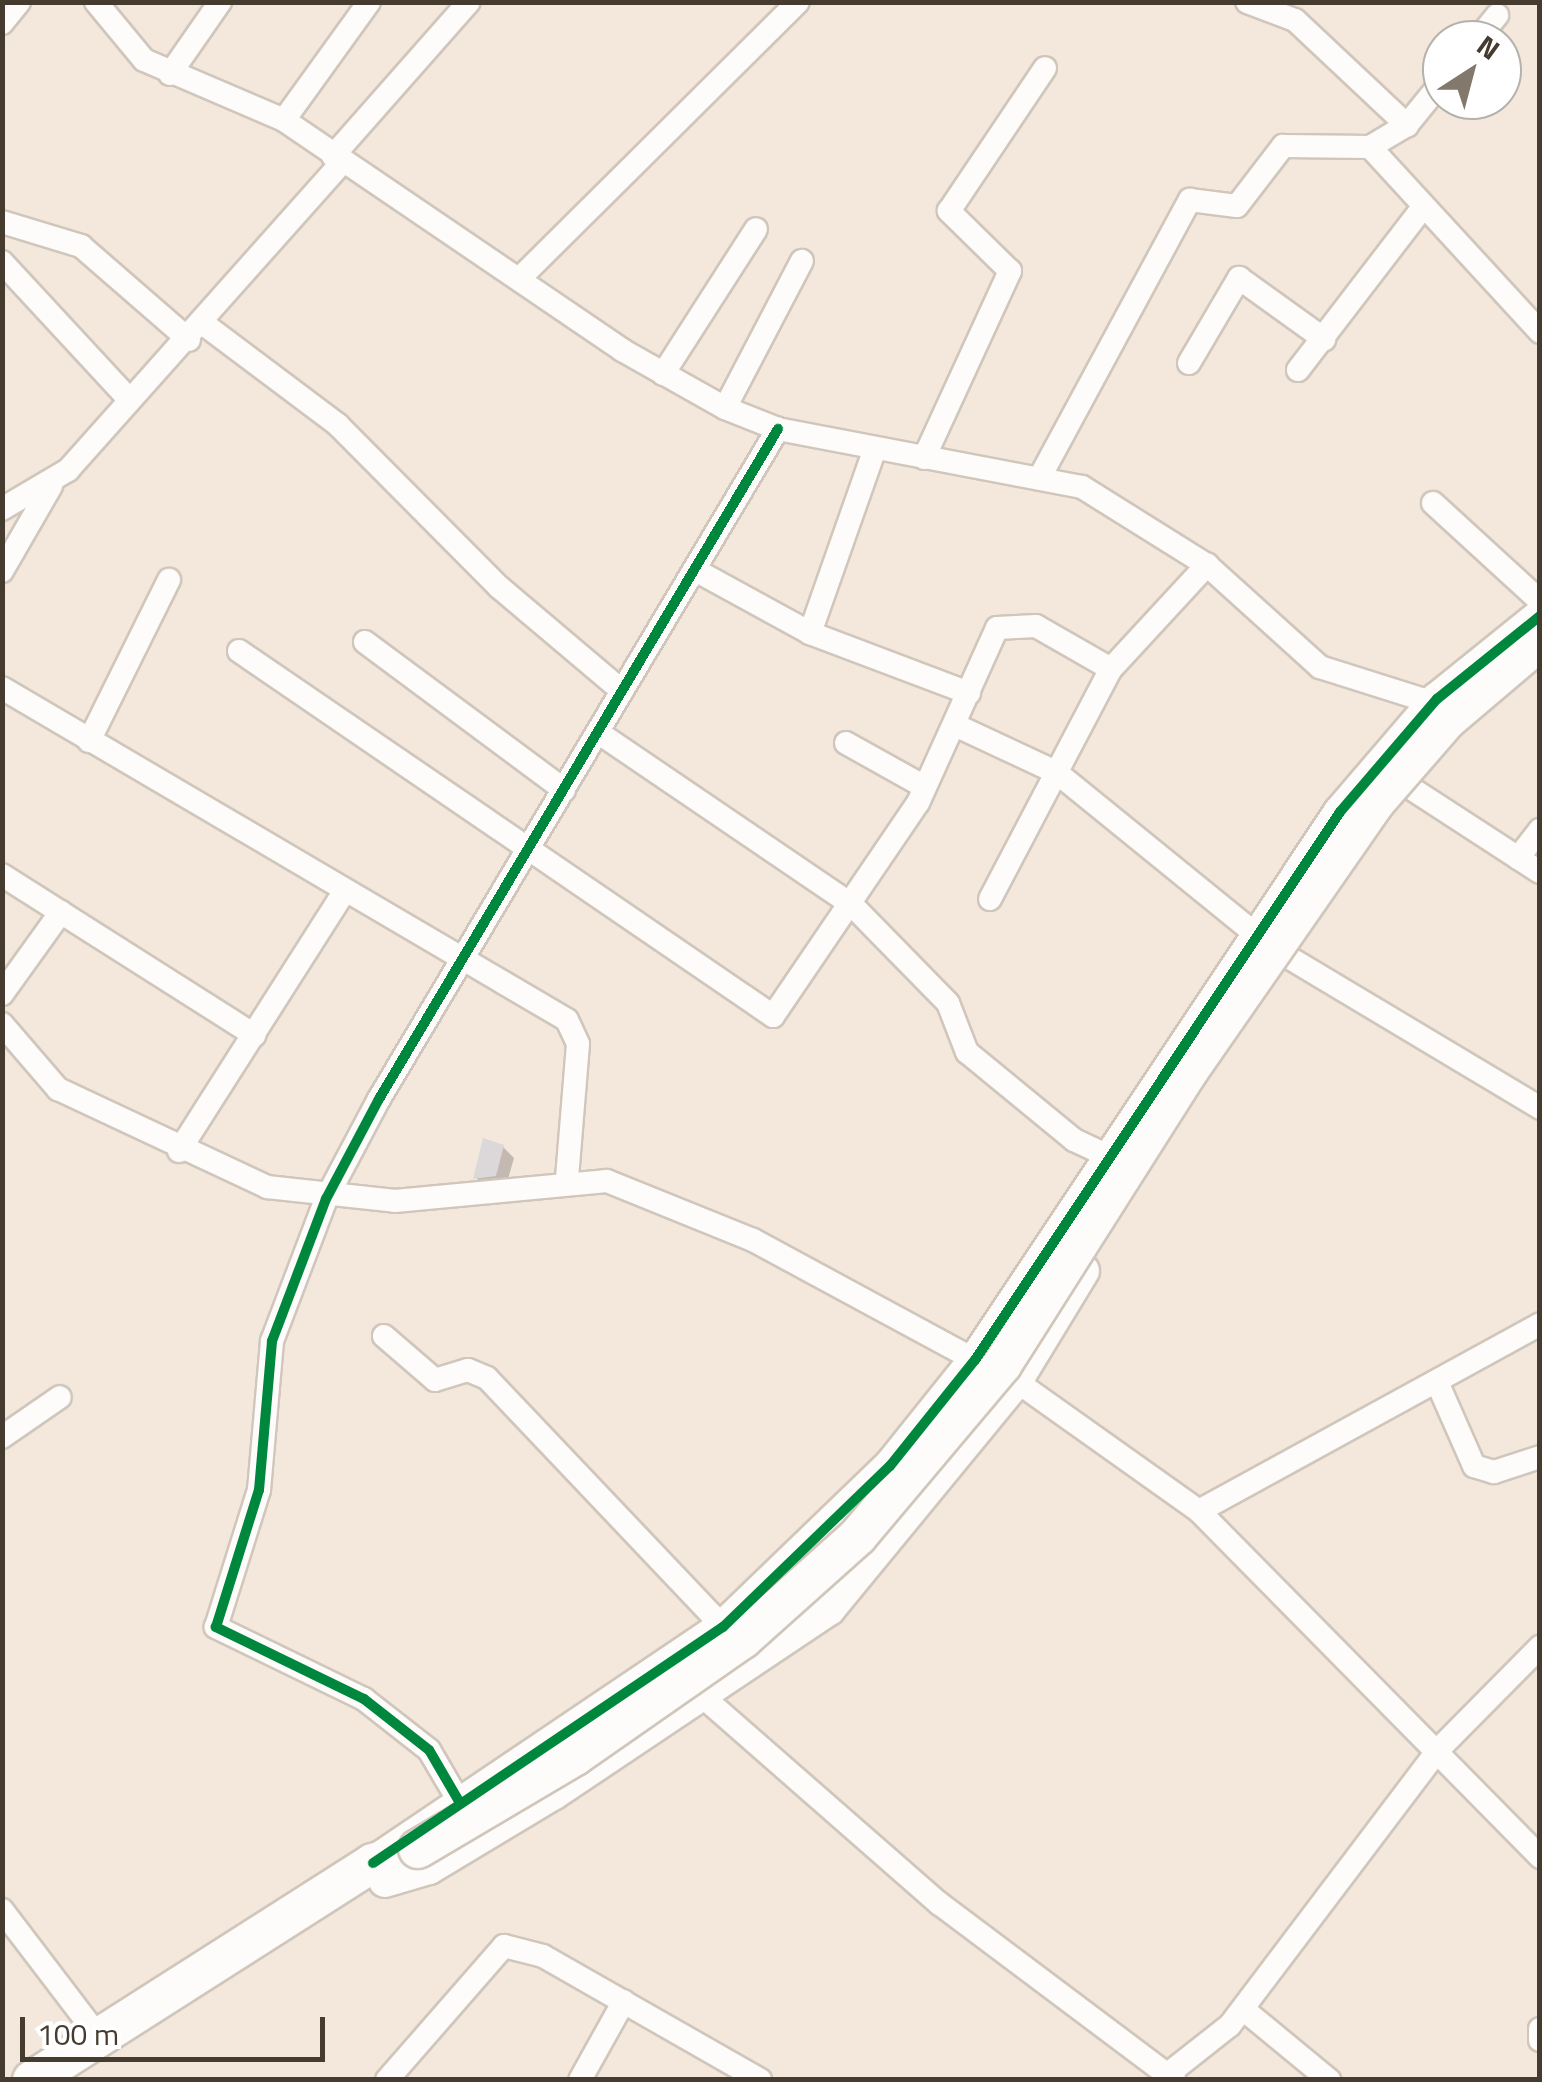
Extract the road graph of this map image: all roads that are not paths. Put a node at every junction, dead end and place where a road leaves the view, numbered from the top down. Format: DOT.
graph roads {
  1 [pos="19,2"];
  2 [pos="96,2"];
  3 [pos="220,2"];
  4 [pos="369,2"];
  5 [pos="469,2"];
  6 [pos="798,2"];
  7 [pos="1247,2"];
  8 [pos="1498,15"];
  9 [pos="1494,20"];
  10 [pos="2,23"];
  11 [pos="1045,68"];
  12 [pos="170,74"];
  13 [pos="1422,107"];
  14 [pos="284,120"];
  15 [pos="1407,126"];
  16 [pos="1370,147"];
  17 [pos="337,159"];
  18 [pos="1423,207"];
  19 [pos="2,222"];
  20 [pos="756,229"];
  21 [pos="802,260"];
  22 [pos="2,262"];
  23 [pos="521,277"];
  24 [pos="1540,332"];
  25 [pos="197,333"];
  26 [pos="1324,339"];
  27 [pos="1189,363"];
  28 [pos="1298,370"];
  29 [pos="663,374"];
  30 [pos="128,400"];
  31 [pos="725,408"];
  32 [pos="778,429"];
  33 [pos="875,448"];
  34 [pos="924,458"];
  35 [pos="1041,475"];
  36 [pos="51,486"];
  37 [pos="7,501"];
  38 [pos="1433,503"];
  39 [pos="1207,565"];
  40 [pos="695,570"];
  41 [pos="2,571"];
  42 [pos="169,580"];
  43 [pos="1540,601"];
  44 [pos="1540,616"];
  45 [pos="810,632"];
  46 [pos="1540,641"];
  47 [pos="365,642"];
  48 [pos="238,651"];
  49 [pos="1540,662"];
  50 [pos="1111,668"];
  51 [pos="2,688"];
  52 [pos="622,691"];
  53 [pos="970,693"];
  54 [pos="1438,699"];
  55 [pos="956,725"];
  56 [pos="1465,726"];
  57 [pos="599,733"];
  58 [pos="90,741"];
  59 [pos="846,743"];
  60 [pos="1056,772"];
  61 [pos="924,787"];
  62 [pos="1409,787"];
  63 [pos="564,790"];
  64 [pos="1540,830"];
  65 [pos="528,847"];
  66 [pos="1518,858"];
  67 [pos="1540,872"];
  68 [pos="2,875"];
  69 [pos="344,892"];
  70 [pos="990,899"];
  71 [pos="852,905"];
  72 [pos="61,912"];
  73 [pos="1254,933"];
  74 [pos="460,954"];
  75 [pos="1288,957"];
  76 [pos="2,994"];
  77 [pos="2,1024"];
  78 [pos="254,1035"];
  79 [pos="1540,1108"];
  80 [pos="179,1150"];
  81 [pos="1110,1156"];
  82 [pos="567,1178"];
  83 [pos="326,1200"];
  84 [pos="1540,1324"];
  85 [pos="384,1336"];
  86 [pos="976,1360"];
  87 [pos="1016,1381"];
  88 [pos="1438,1382"];
  89 [pos="60,1397"];
  90 [pos="2,1437"];
  91 [pos="1540,1456"];
  92 [pos="1200,1512"];
  93 [pos="812,1549"];
  94 [pos="850,1583"];
  95 [pos="723,1627"];
  96 [pos="1540,1646"];
  97 [pos="702,1696"];
  98 [pos="1438,1749"];
  99 [pos="460,1803"];
  100 [pos="1540,1857"];
  101 [pos="379,1872"];
  102 [pos="2,1910"];
  103 [pos="624,2001"];
  104 [pos="1243,2009"];
  105 [pos="1540,2030"];
  106 [pos="98,2036"];
  107 [pos="1540,2040"];
  108 [pos="1171,2077"];
  109 [pos="32,2080"];
  110 [pos="70,2080"];
  111 [pos="387,2080"];
  112 [pos="580,2080"];
  113 [pos="760,2080"];
  114 [pos="1330,2080"];
  1 -- 10 [label="street"];
  2 -- 12 [label="street"];
  3 -- 12 [label="street"];
  4 -- 14 [label="street"];
  5 -- 17 [label="street"];
  6 -- 23 [label="street"];
  7 -- 15 [label="street"];
  8 -- 9 [label="street"];
  11 -- 34 [label="street"];
  12 -- 14 [label="street"];
  13 -- 15 [label="street"];
  14 -- 17 [label="street"];
  15 -- 16 [label="street"];
  16 -- 18 [label="street"];
  16 -- 35 [label="street"];
  17 -- 23 [label="street"];
  17 -- 25 [label="street"];
  18 -- 24 [label="street"];
  18 -- 26 [label="street"];
  19 -- 25 [label="street"];
  20 -- 29 [label="street"];
  21 -- 31 [label="street"];
  22 -- 30 [label="street"];
  23 -- 29 [label="street"];
  25 -- 30 [label="street"];
  25 -- 52 [label="street"];
  26 -- 27 [label="street"];
  26 -- 28 [label="street"];
  29 -- 31 [label="street"];
  30 -- 36 [label="street"];
  31 -- 32 [label="street"];
  32 -- 33 [label="street"];
  32 -- 40 [label="street"];
  33 -- 34 [label="street"];
  33 -- 45 [label="street"];
  34 -- 35 [label="street"];
  35 -- 39 [label="street"];
  36 -- 37 [label="street"];
  36 -- 41 [label="street"];
  38 -- 43 [label="street"];
  39 -- 50 [label="street"];
  39 -- 54 [label="street"];
  40 -- 45 [label="street"];
  40 -- 52 [label="street"];
  42 -- 58 [label="street"];
  44 -- 54 [label="street"];
  45 -- 53 [label="street"];
  46 -- 101 [label="main road, bridge"];
  47 -- 63 [label="street"];
  48 -- 65 [label="street"];
  49 -- 56 [label="street"];
  50 -- 53 [label="street"];
  50 -- 60 [label="street"];
  51 -- 58 [label="street"];
  52 -- 57 [label="street"];
  53 -- 55 [label="street"];
  54 -- 56 [label="street"];
  54 -- 73 [label="street"];
  55 -- 60 [label="street"];
  55 -- 61 [label="street"];
  56 -- 62 [label="street"];
  57 -- 63 [label="street"];
  57 -- 71 [label="street"];
  58 -- 69 [label="street"];
  59 -- 61 [label="street"];
  60 -- 70 [label="street"];
  60 -- 73 [label="street"];
  61 -- 71 [label="street"];
  62 -- 66 [label="street"];
  62 -- 75 [label="street"];
  63 -- 65 [label="street"];
  64 -- 66 [label="street"];
  65 -- 71 [label="street"];
  65 -- 74 [label="street"];
  66 -- 67 [label="street"];
  68 -- 72 [label="street"];
  69 -- 74 [label="street"];
  69 -- 78 [label="street"];
  71 -- 81 [label="street"];
  72 -- 76 [label="street"];
  72 -- 78 [label="street"];
  73 -- 81 [label="street"];
  74 -- 82 [label="street"];
  74 -- 83 [label="street"];
  75 -- 79 [label="street"];
  75 -- 87 [label="street"];
  77 -- 80 [label="street"];
  78 -- 80 [label="street"];
  80 -- 83 [label="street"];
  81 -- 86 [label="street"];
  82 -- 83 [label="street"];
  82 -- 86 [label="street"];
  83 -- 99 [label="street"];
  84 -- 88 [label="street"];
  85 -- 95 [label="street"];
  86 -- 93 [label="street"];
  87 -- 92 [label="street"];
  87 -- 94 [label="street"];
  88 -- 91 [label="street"];
  88 -- 92 [label="street"];
  89 -- 90 [label="street"];
  92 -- 98 [label="street"];
  93 -- 94 [label="street"];
  93 -- 95 [label="street"];
  94 -- 97 [label="street"];
  95 -- 99 [label="street"];
  96 -- 98 [label="street"];
  97 -- 101 [label="street"];
  97 -- 108 [label="street"];
  98 -- 100 [label="street"];
  98 -- 104 [label="street"];
  99 -- 101 [label="street"];
  101 -- 106 [label="main road"];
  101 -- 110 [label="main road"];
  102 -- 106 [label="street"];
  103 -- 111 [label="street"];
  103 -- 112 [label="street"];
  103 -- 113 [label="street"];
  104 -- 108 [label="street"];
  104 -- 114 [label="street"];
  105 -- 107 [label="street"];
  106 -- 109 [label="main road"];
}
